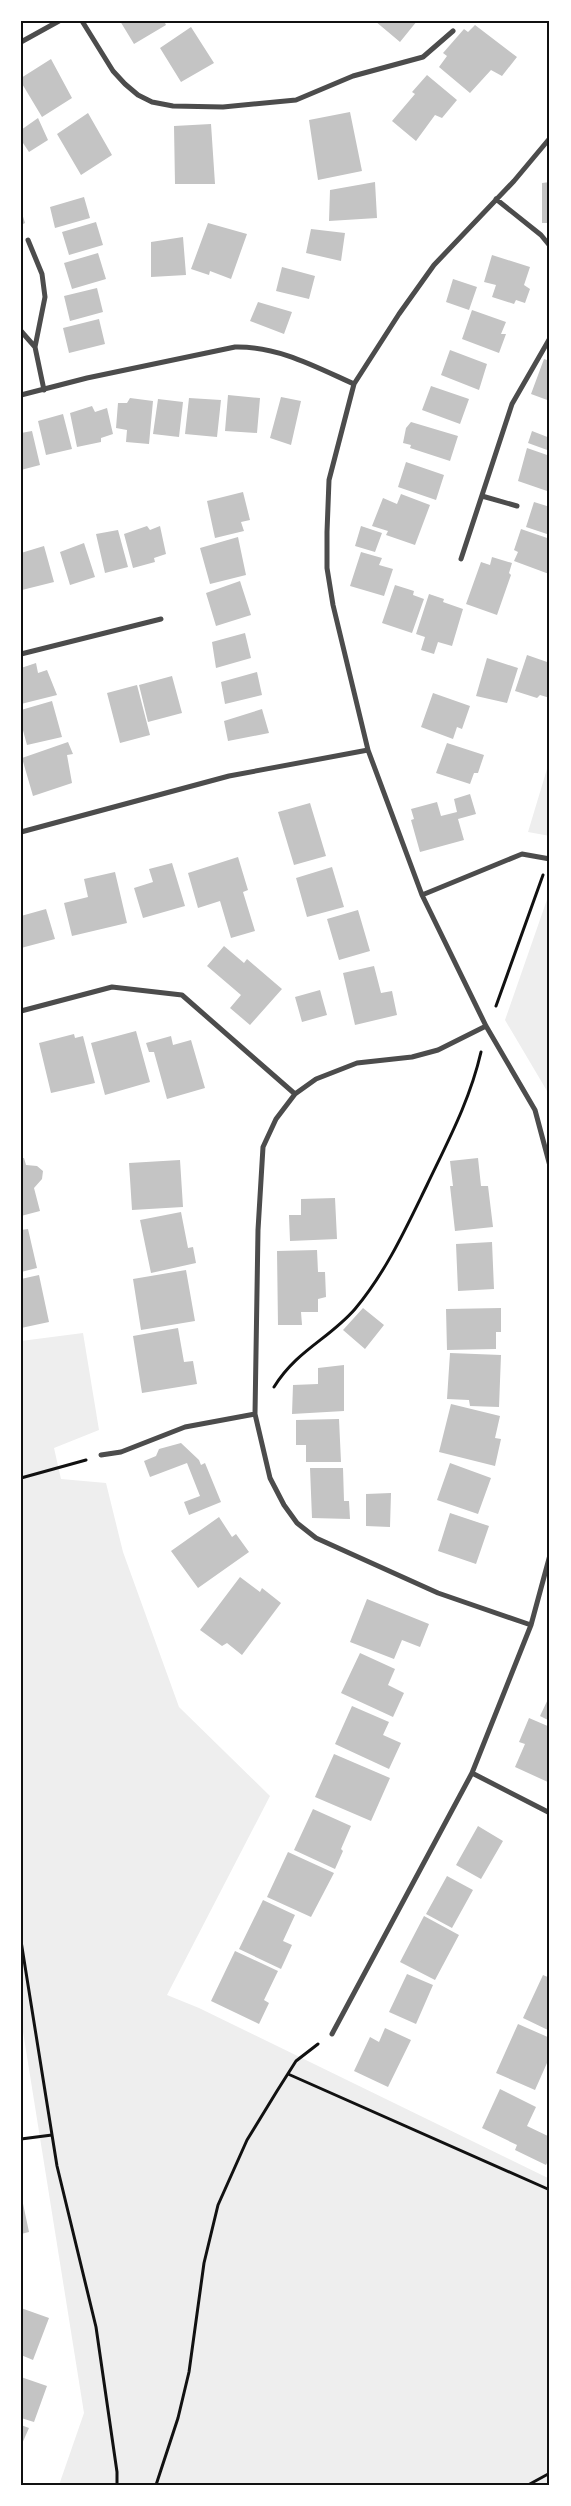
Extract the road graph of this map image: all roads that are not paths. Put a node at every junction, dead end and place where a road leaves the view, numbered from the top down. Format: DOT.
graph roads {
  1 [pos="59,21"];
  2 [pos="82,21"];
  3 [pos="453,31"];
  4 [pos="21,42"];
  5 [pos="550,138"];
  6 [pos="496,199"];
  7 [pos="28,240"];
  8 [pos="550,246"];
  9 [pos="21,331"];
  10 [pos="550,338"];
  11 [pos="35,347"];
  12 [pos="354,384"];
  13 [pos="44,390"];
  14 [pos="21,396"];
  15 [pos="482,496"];
  16 [pos="517,506"];
  17 [pos="461,559"];
  18 [pos="161,619"];
  19 [pos="21,654"];
  20 [pos="368,750"];
  21 [pos="21,832"];
  22 [pos="550,859"];
  23 [pos="422,895"];
  24 [pos="21,1011"];
  25 [pos="486,1026"];
  26 [pos="295,1094"];
  27 [pos="550,1166"];
  28 [pos="255,1414"];
  29 [pos="101,1455"];
  30 [pos="550,1555"];
  31 [pos="531,1625"];
  32 [pos="472,1773"];
  33 [pos="550,1813"];
  34 [pos="332,2034"];
  1 -- 4 [label="street"];
  2 -- 3 [label="street"];
  5 -- 6 [label="street"];
  6 -- 8 [label="street"];
  6 -- 12 [label="street"];
  7 -- 11 [label="street"];
  9 -- 11 [label="street"];
  10 -- 15 [label="street"];
  11 -- 13 [label="street"];
  12 -- 13 [label="street"];
  12 -- 20 [label="street"];
  13 -- 14 [label="street"];
  15 -- 16 [label="street"];
  15 -- 17 [label="street"];
  18 -- 19 [label="street"];
  20 -- 21 [label="street"];
  20 -- 23 [label="street"];
  22 -- 23 [label="street"];
  23 -- 25 [label="street"];
  24 -- 26 [label="street"];
  25 -- 26 [label="street"];
  25 -- 27 [label="street"];
  26 -- 28 [label="street"];
  28 -- 29 [label="street"];
  28 -- 31 [label="street"];
  30 -- 31 [label="street"];
  31 -- 32 [label="street"];
  32 -- 33 [label="street"];
  32 -- 34 [label="street"];
}
